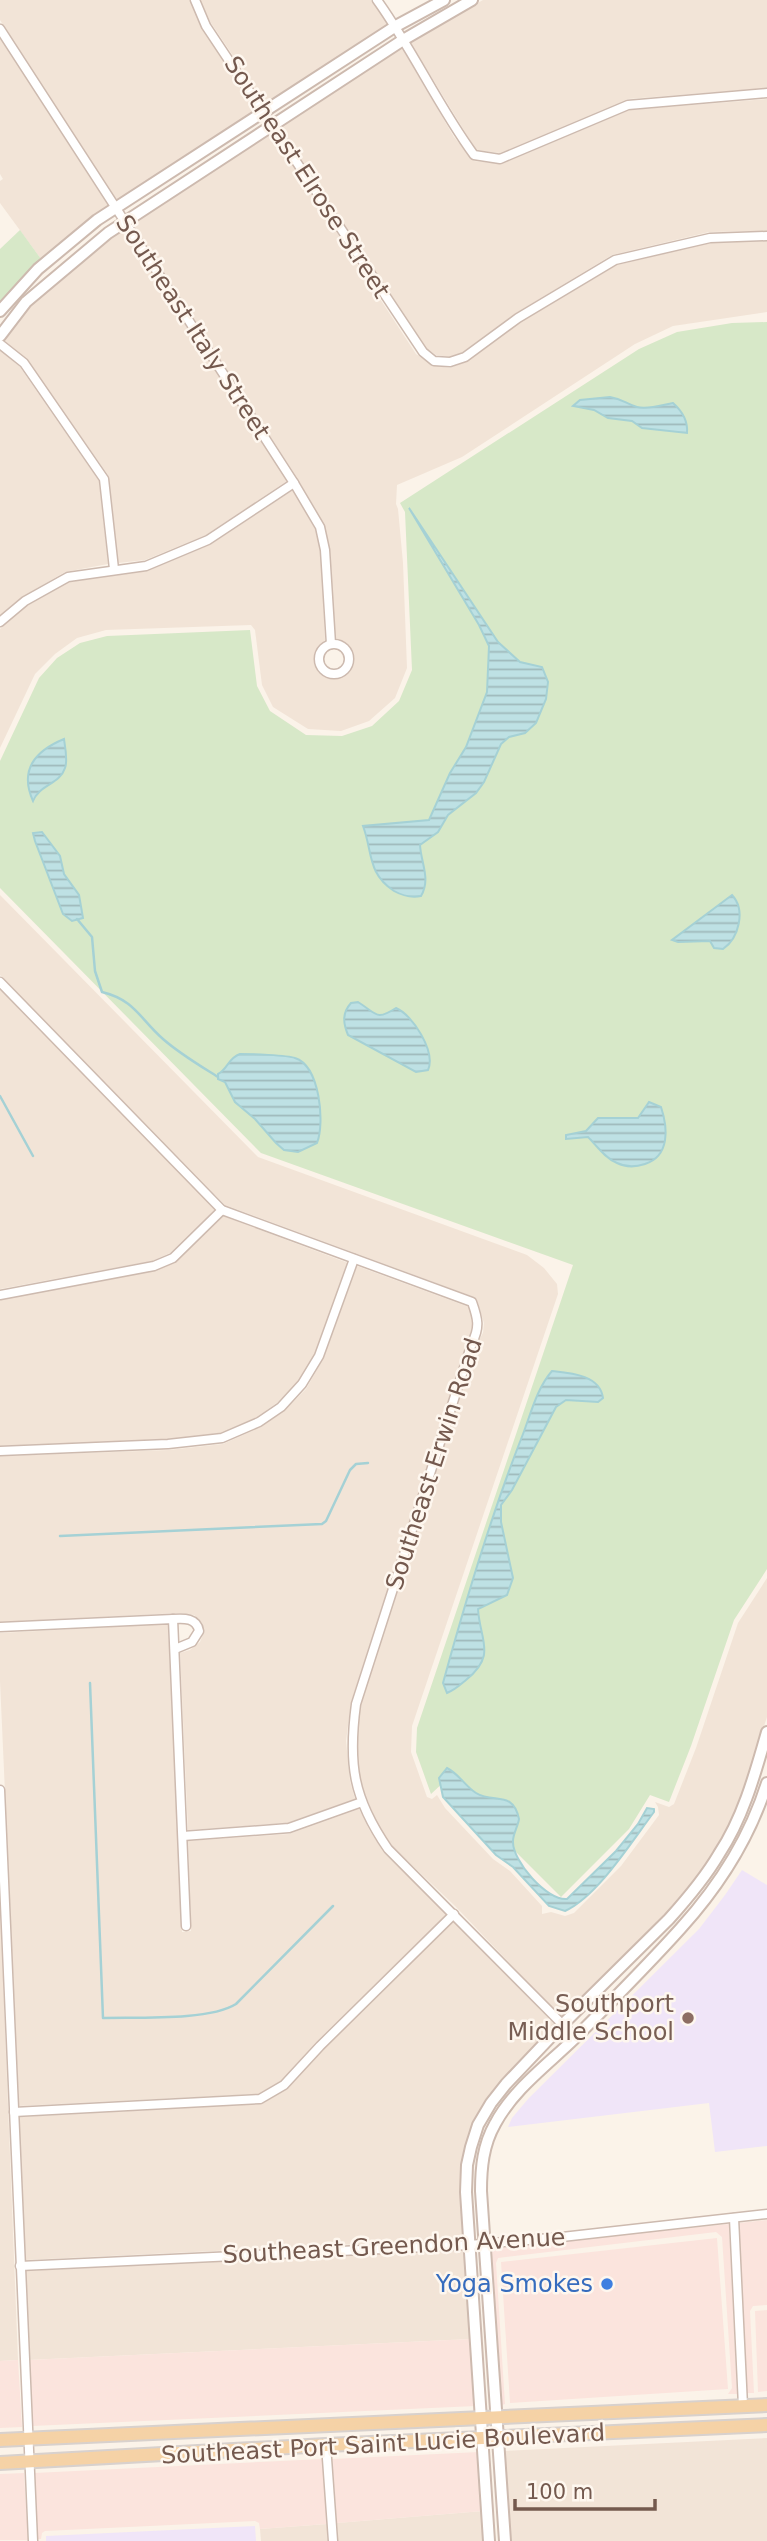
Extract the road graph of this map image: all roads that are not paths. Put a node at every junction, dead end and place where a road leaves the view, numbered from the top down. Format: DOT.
graph roads {
  1 [pos="195,0"];
  2 [pos="377,0"];
  3 [pos="444,0"];
  4 [pos="472,0"];
  5 [pos="396,26"];
  6 [pos="0,29"];
  7 [pos="403,40"];
  8 [pos="767,93"];
  9 [pos="265,112"];
  10 [pos="273,125"];
  11 [pos="117,209"];
  12 [pos="124,221"];
  13 [pos="767,236"];
  14 [pos="0,312"];
  15 [pos="0,336"];
  16 [pos="0,344"];
  17 [pos="294,483"];
  18 [pos="114,569"];
  19 [pos="0,622"];
  20 [pos="331,644"];
  21 [pos="0,982"];
  22 [pos="222,1209"];
  23 [pos="354,1259"];
  24 [pos="0,1295"];
  25 [pos="0,1451"];
  26 [pos="173,1619"];
  27 [pos="0,1627"];
  28 [pos="175,1649"];
  29 [pos="767,1732"];
  30 [pos="767,1783"];
  31 [pos="0,1790"];
  32 [pos="748,1791"];
  33 [pos="763,1795"];
  34 [pos="362,1802"];
  35 [pos="183,1836"];
  36 [pos="454,1914"];
  37 [pos="669,1919"];
  38 [pos="186,1926"];
  39 [pos="681,1928"];
  40 [pos="562,2025"];
  41 [pos="575,2038"];
  42 [pos="14,2112"];
  43 [pos="767,2214"];
  44 [pos="734,2218"];
  45 [pos="484,2243"];
  46 [pos="469,2245"];
  47 [pos="20,2266"];
  48 [pos="767,2405"];
  49 [pos="743,2406"];
  50 [pos="498,2418"];
  51 [pos="482,2419"];
  52 [pos="767,2425"];
  53 [pos="499,2438"];
  54 [pos="483,2439"];
  55 [pos="0,2440"];
  56 [pos="27,2440"];
  57 [pos="326,2445"];
  58 [pos="29,2462"];
  59 [pos="0,2463"];
  60 [pos="33,2541"];
  61 [pos="333,2541"];
  62 [pos="489,2541"];
  63 [pos="505,2541"];
  1 -- 9 [label="street, Southeast Elrose Street"];
  2 -- 5 [label="street"];
  3 -- 5 [label="street"];
  4 -- 7 [label="street"];
  5 -- 7 [label="street"];
  5 -- 9 [label="street"];
  6 -- 11 [label="street, Southeast Italy Street"];
  7 -- 8 [label="street"];
  7 -- 10 [label="street"];
  9 -- 10 [label="street, Southeast Elrose Street"];
  9 -- 11 [label="street"];
  10 -- 12 [label="street"];
  10 -- 13 [label="street, Southeast Elrose Street"];
  11 -- 12 [label="street, Southeast Italy Street"];
  11 -- 14 [label="street"];
  12 -- 15 [label="street"];
  12 -- 17 [label="street, Southeast Italy Street"];
  16 -- 18 [label="street"];
  17 -- 18 [label="street"];
  17 -- 20 [label="street, Southeast Italy Street"];
  18 -- 19 [label="street"];
  21 -- 22 [label="street, Southeast Erwin Road"];
  22 -- 23 [label="street, Southeast Erwin Road"];
  22 -- 24 [label="street"];
  23 -- 25 [label="street"];
  23 -- 34 [label="street, Southeast Erwin Road"];
  26 -- 27 [label="street"];
  26 -- 28 [label="street"];
  26 -- 28 [label="street"];
  28 -- 35 [label="street"];
  29 -- 32 [label="street"];
  30 -- 33 [label="street"];
  31 -- 42 [label="street"];
  32 -- 33 [label="street"];
  32 -- 37 [label="street"];
  33 -- 39 [label="street"];
  34 -- 35 [label="street"];
  34 -- 36 [label="street, Southeast Erwin Road"];
  35 -- 38 [label="street"];
  36 -- 40 [label="street, Southeast Erwin Road"];
  36 -- 42 [label="street"];
  37 -- 39 [label="street"];
  37 -- 40 [label="street"];
  39 -- 41 [label="street"];
  40 -- 41 [label="street, Southeast Erwin Road"];
  40 -- 46 [label="street"];
  41 -- 45 [label="street"];
  42 -- 47 [label="street"];
  43 -- 44 [label="street, Southeast Greendon Avenue"];
  44 -- 45 [label="street, Southeast Greendon Avenue"];
  44 -- 49 [label="street"];
  45 -- 46 [label="street, Southeast Greendon Avenue"];
  45 -- 50 [label="street"];
  46 -- 47 [label="street, Southeast Greendon Avenue"];
  46 -- 51 [label="street"];
  47 -- 56 [label="street"];
  48 -- 49 [label="main road, Southeast Port Saint Lucie Boulevard"];
  49 -- 50 [label="main road, Southeast Port Saint Lucie Boulevard"];
  50 -- 51 [label="main road, Southeast Port Saint Lucie Boulevard"];
  50 -- 53 [label="street"];
  51 -- 54 [label="street"];
  51 -- 56 [label="main road, Southeast Port Saint Lucie Boulevard"];
  52 -- 53 [label="main road, Southeast Port Saint Lucie Boulevard"];
  53 -- 54 [label="main road, Southeast Port Saint Lucie Boulevard"];
  53 -- 63 [label="street"];
  54 -- 57 [label="main road, Southeast Port Saint Lucie Boulevard"];
  54 -- 62 [label="street"];
  55 -- 56 [label="main road, Southeast Port Saint Lucie Boulevard"];
  56 -- 58 [label="street"];
  57 -- 58 [label="main road, Southeast Port Saint Lucie Boulevard"];
  57 -- 61 [label="street"];
  58 -- 59 [label="main road, Southeast Port Saint Lucie Boulevard"];
  58 -- 60 [label="street"];
}
